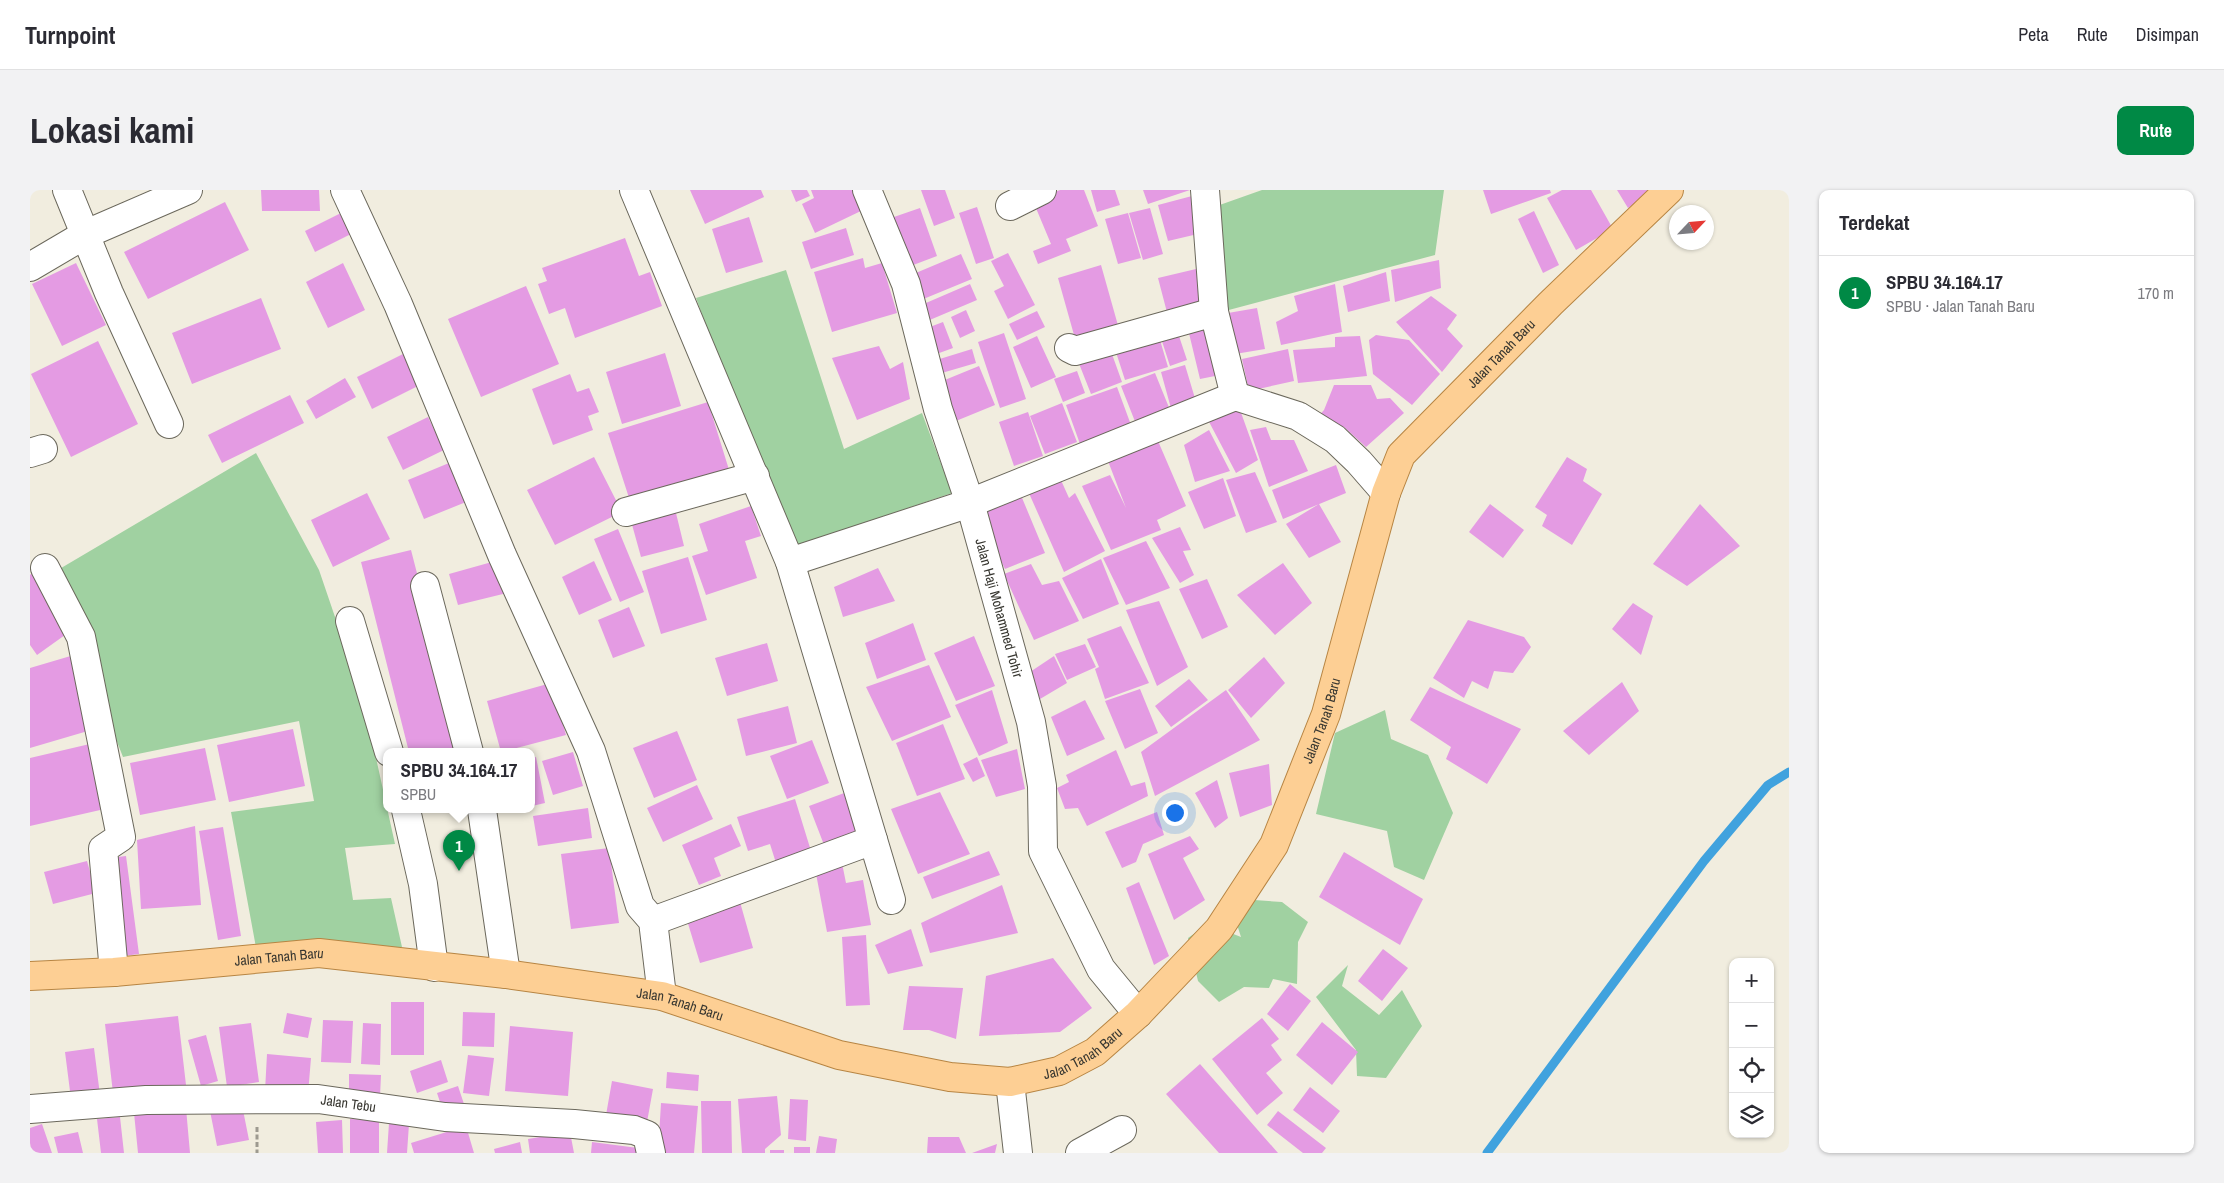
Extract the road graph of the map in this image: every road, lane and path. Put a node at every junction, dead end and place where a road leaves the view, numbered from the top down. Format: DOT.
graph roads {
  1 [pos="67,190"];
  2 [pos="188,190"];
  3 [pos="345,190"];
  4 [pos="634,190"];
  5 [pos="868,190"];
  6 [pos="1042,190"];
  7 [pos="1205,190"];
  8 [pos="1669,190"];
  9 [pos="1010,206"];
  10 [pos="86,234"];
  11 [pos="30,267"];
  12 [pos="1214,312"];
  13 [pos="1068,348"];
  14 [pos="1235,396"];
  15 [pos="169,424"];
  16 [pos="754,476"];
  17 [pos="1386,493"];
  18 [pos="970,503"];
  19 [pos="626,512"];
  20 [pos="790,562"];
  21 [pos="44,568"];
  22 [pos="425,586"];
  23 [pos="350,621"];
  24 [pos="388,748"];
  25 [pos="468,748"];
  26 [pos="407,813"];
  27 [pos="482,813"];
  28 [pos="873,840"];
  29 [pos="891,900"];
  30 [pos="653,922"];
  31 [pos="434,967"];
  32 [pos="114,972"];
  33 [pos="506,974"];
  34 [pos="30,976"];
  35 [pos="662,996"];
  36 [pos="1138,1014"];
  37 [pos="1011,1092"];
  38 [pos="30,1109"];
  39 [pos="1122,1130"];
  40 [pos="1018,1151"];
  41 [pos="651,1153"];
  42 [pos="1080,1153"];
  1 -- 10 [label="street"];
  2 -- 10 [label="street"];
  3 -- 30 [label="street"];
  4 -- 16 [label="street"];
  5 -- 18 [label="street, Jalan Haji Mohammed Tohir"];
  6 -- 9 [label="street"];
  7 -- 12 [label="street"];
  8 -- 17 [label="main road, Jalan Tanah Baru"];
  10 -- 11 [label="street"];
  10 -- 15 [label="street"];
  12 -- 13 [label="street"];
  12 -- 14 [label="street"];
  14 -- 17 [label="street"];
  14 -- 18 [label="street"];
  16 -- 19 [label="street"];
  16 -- 20 [label="street"];
  17 -- 36 [label="main road, Jalan Tanah Baru"];
  18 -- 20 [label="street"];
  18 -- 36 [label="street, Jalan Haji Mohammed Tohir"];
  20 -- 28 [label="street"];
  21 -- 32 [label="street"];
  22 -- 25 [label="street"];
  23 -- 24 [label="street"];
  26 -- 31 [label="street"];
  27 -- 33 [label="street"];
  28 -- 29 [label="street"];
  28 -- 30 [label="street"];
  30 -- 35 [label="street"];
  31 -- 32 [label="main road, Jalan Tanah Baru"];
  31 -- 33 [label="main road, Jalan Tanah Baru"];
  32 -- 34 [label="main road, Jalan Tanah Baru"];
  33 -- 35 [label="main road, Jalan Tanah Baru"];
  35 -- 37 [label="main road, Jalan Tanah Baru"];
  36 -- 37 [label="main road, Jalan Tanah Baru"];
  37 -- 40 [label="street"];
  38 -- 41 [label="street, Jalan Tebu"];
  39 -- 42 [label="street"];
}
